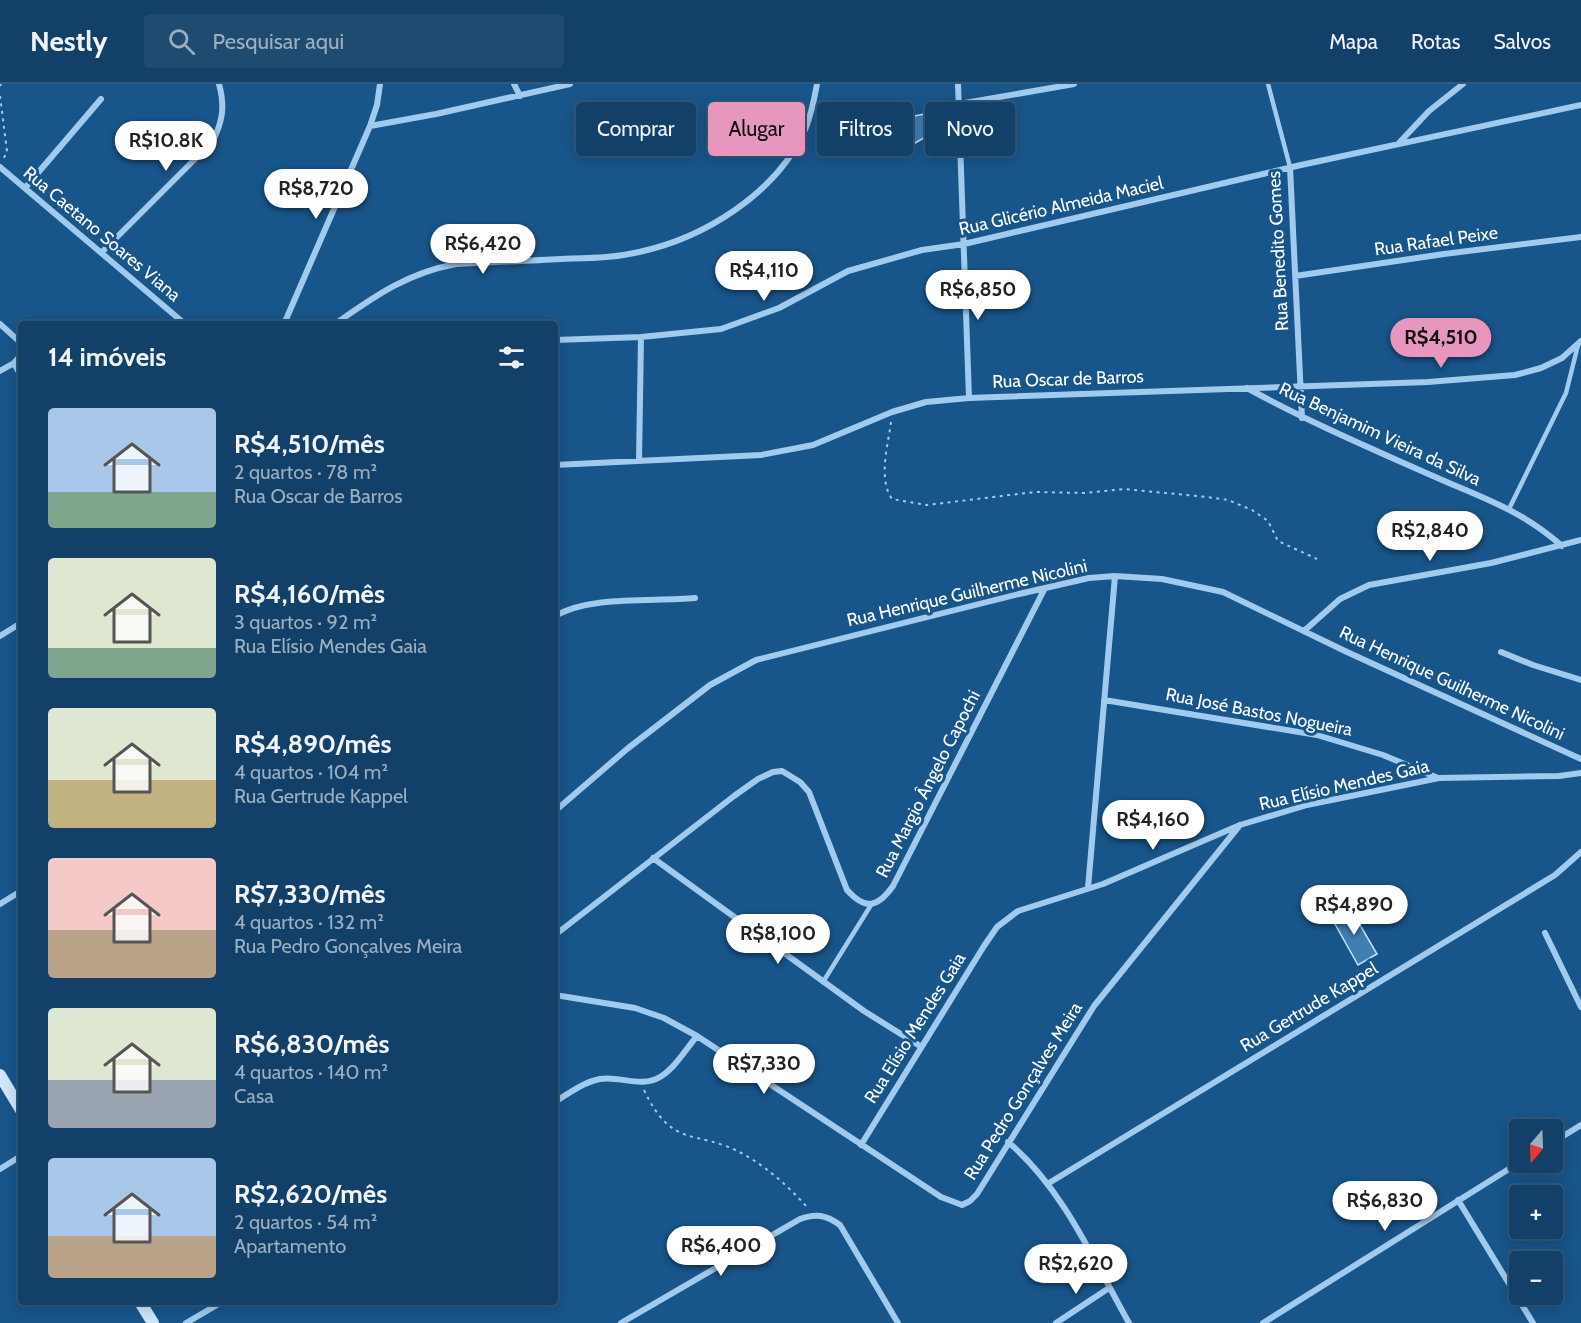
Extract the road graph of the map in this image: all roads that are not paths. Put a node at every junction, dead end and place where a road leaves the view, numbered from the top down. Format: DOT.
graph roads {
  1 [pos="219,84"];
  2 [pos="380,84"];
  3 [pos="514,84"];
  4 [pos="570,84"];
  5 [pos="817,84"];
  6 [pos="958,84"];
  7 [pos="1074,84"];
  8 [pos="1268,84"];
  9 [pos="1463,84"];
  10 [pos="1060,85"];
  11 [pos="520,96"];
  12 [pos="100,99"];
  13 [pos="959,102"];
  14 [pos="970,102"];
  15 [pos="1581,105"];
  16 [pos="370,126"];
  17 [pos="1398,144"];
  18 [pos="961,156"];
  19 [pos="0,166"];
  20 [pos="1290,167"];
  21 [pos="25,188"];
  22 [pos="1581,237"];
  23 [pos="964,244"];
  24 [pos="102,252"];
  25 [pos="1295,276"];
  26 [pos="182,321"];
  27 [pos="285,321"];
  28 [pos="339,321"];
  29 [pos="0,324"];
  30 [pos="641,337"];
  31 [pos="18,340"];
  32 [pos="558,340"];
  33 [pos="1579,343"];
  34 [pos="18,358"];
  35 [pos="14,363"];
  36 [pos="18,370"];
  37 [pos="0,371"];
  38 [pos="1302,384"];
  39 [pos="1246,387"];
  40 [pos="969,398"];
  41 [pos="1302,418"];
  42 [pos="639,461"];
  43 [pos="558,465"];
  44 [pos="1509,509"];
  45 [pos="1581,540"];
  46 [pos="1562,546"];
  47 [pos="1115,576"];
  48 [pos="1045,588"];
  49 [pos="695,598"];
  50 [pos="558,615"];
  51 [pos="18,626"];
  52 [pos="1304,631"];
  53 [pos="0,636"];
  54 [pos="1501,652"];
  55 [pos="1581,680"];
  56 [pos="1104,700"];
  57 [pos="1581,759"];
  58 [pos="1581,773"];
  59 [pos="1440,778"];
  60 [pos="558,808"];
  61 [pos="1240,825"];
  62 [pos="1581,852"];
  63 [pos="653,858"];
  64 [pos="1088,888"];
  65 [pos="18,893"];
  66 [pos="0,904"];
  67 [pos="871,905"];
  68 [pos="558,933"];
  69 [pos="1545,933"];
  70 [pos="824,981"];
  71 [pos="558,995"];
  72 [pos="1581,1007"];
  73 [pos="697,1036"];
  74 [pos="920,1046"];
  75 [pos="0,1075"];
  76 [pos="558,1100"];
  77 [pos="18,1105"];
  78 [pos="1581,1125"];
  79 [pos="1563,1136"];
  80 [pos="1008,1142"];
  81 [pos="861,1145"];
  82 [pos="18,1158"];
  83 [pos="0,1169"];
  84 [pos="1509,1169"];
  85 [pos="1049,1183"];
  86 [pos="1458,1200"];
  87 [pos="1109,1288"];
  88 [pos="142,1305"];
  89 [pos="217,1305"];
  90 [pos="1267,1322"];
  91 [pos="153,1323"];
  92 [pos="186,1323"];
  93 [pos="621,1323"];
  94 [pos="898,1323"];
  95 [pos="1056,1323"];
  96 [pos="1129,1323"];
  97 [pos="1533,1323"];
  1 -- 24 [label="street"];
  2 -- 16 [label="street"];
  3 -- 11 [label="street"];
  4 -- 11 [label="street"];
  5 -- 28 [label="street"];
  6 -- 13 [label="street"];
  7 -- 10 [label="street"];
  8 -- 20 [label="lane, Rua Benedito Gomes"];
  9 -- 17 [label="street"];
  10 -- 14 [label="street"];
  11 -- 16 [label="street"];
  12 -- 21 [label="street"];
  15 -- 17 [label="street, Rua Glicério Almeida Maciel"];
  16 -- 27 [label="street"];
  17 -- 20 [label="street, Rua Glicério Almeida Maciel"];
  18 -- 23 [label="street"];
  19 -- 21 [label="street, Rua Caetano Soares Viana"];
  20 -- 23 [label="street, Rua Glicério Almeida Maciel"];
  20 -- 25 [label="street, Rua Benedito Gomes"];
  21 -- 24 [label="street, Rua Caetano Soares Viana"];
  22 -- 25 [label="street, Rua Rafael Peixe"];
  23 -- 30 [label="street, Rua Glicério Almeida Maciel"];
  23 -- 40 [label="street"];
  24 -- 26 [label="street, Rua Caetano Soares Viana"];
  25 -- 38 [label="street, Rua Benedito Gomes"];
  29 -- 31 [label="street"];
  30 -- 32 [label="street, Rua Glicério Almeida Maciel"];
  30 -- 42 [label="street"];
  33 -- 38 [label="street, Rua Oscar de Barros"];
  33 -- 44 [label="lane"];
  34 -- 35 [label="street"];
  35 -- 36 [label="street"];
  35 -- 37 [label="street"];
  38 -- 39 [label="street, Rua Oscar de Barros"];
  38 -- 41 [label="street, Rua Benedito Gomes"];
  39 -- 40 [label="street, Rua Oscar de Barros"];
  39 -- 41 [label="street, Rua Benjamim Vieira da Silva"];
  40 -- 42 [label="street, Rua Oscar de Barros"];
  41 -- 44 [label="street, Rua Benjamim Vieira da Silva"];
  42 -- 43 [label="street, Rua Oscar de Barros"];
  44 -- 46 [label="street, Rua Benjamim Vieira da Silva"];
  45 -- 46 [label="street"];
  46 -- 52 [label="street"];
  47 -- 48 [label="street, Rua Henrique Guilherme Nicolini"];
  47 -- 52 [label="street, Rua Henrique Guilherme Nicolini"];
  47 -- 56 [label="street"];
  48 -- 60 [label="street, Rua Henrique Guilherme Nicolini"];
  48 -- 67 [label="street, Rua Margio Ângelo Capochi"];
  49 -- 50 [label="street"];
  51 -- 53 [label="street"];
  52 -- 57 [label="street, Rua Henrique Guilherme Nicolini"];
  54 -- 55 [label="street"];
  56 -- 59 [label="street, Rua José Bastos Nogueira"];
  56 -- 64 [label="street"];
  58 -- 59 [label="street, Rua Elísio Mendes Gaia"];
  59 -- 61 [label="street, Rua Elísio Mendes Gaia"];
  61 -- 64 [label="street, Rua Elísio Mendes Gaia"];
  61 -- 80 [label="street, Rua Pedro Gonçalves Meira"];
  62 -- 85 [label="street, Rua Gertrude Kappel"];
  63 -- 67 [label="street"];
  63 -- 68 [label="street"];
  63 -- 70 [label="street"];
  64 -- 74 [label="street, Rua Elísio Mendes Gaia"];
  65 -- 66 [label="street"];
  67 -- 70 [label="lane"];
  69 -- 72 [label="street"];
  70 -- 74 [label="street"];
  71 -- 73 [label="street, Rua Pedro Gonçalves Meira"];
  73 -- 76 [label="street"];
  73 -- 81 [label="street, Rua Pedro Gonçalves Meira"];
  74 -- 81 [label="street, Rua Elísio Mendes Gaia"];
  75 -- 77 [label="main road"];
  78 -- 79 [label="street"];
  80 -- 81 [label="street, Rua Pedro Gonçalves Meira"];
  80 -- 85 [label="street"];
  82 -- 83 [label="street"];
  84 -- 86 [label="street"];
  85 -- 87 [label="street"];
  86 -- 90 [label="street"];
  86 -- 97 [label="street"];
  87 -- 95 [label="street"];
  87 -- 96 [label="street"];
  88 -- 91 [label="main road"];
  89 -- 92 [label="street"];
  93 -- 94 [label="street"];
}
